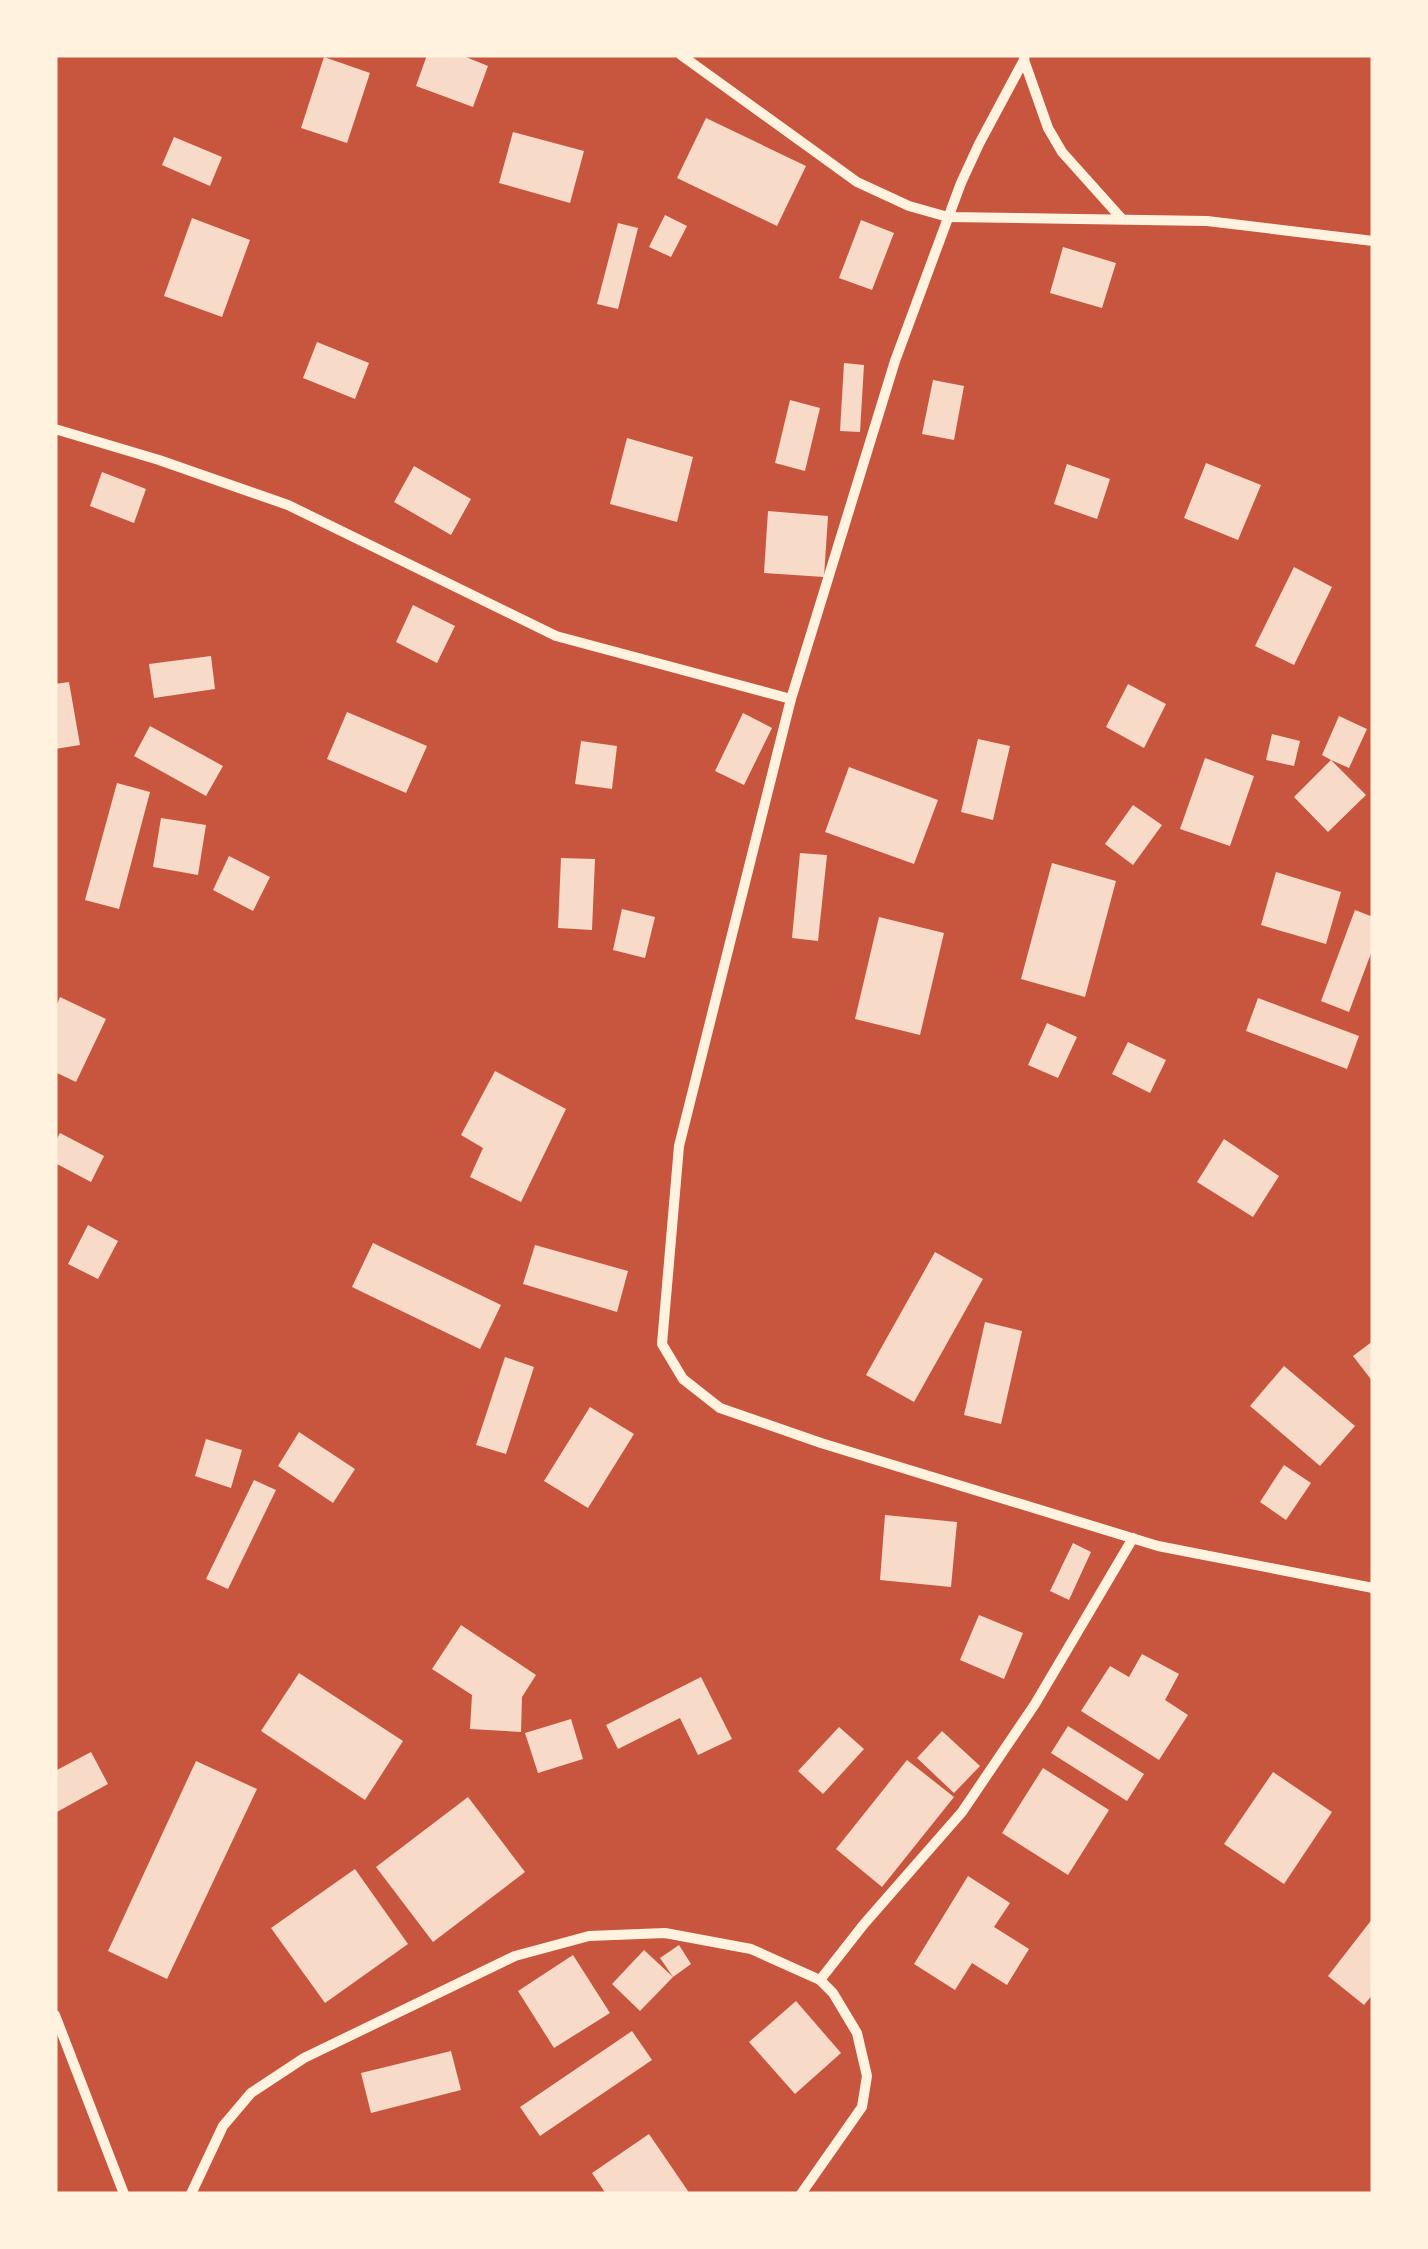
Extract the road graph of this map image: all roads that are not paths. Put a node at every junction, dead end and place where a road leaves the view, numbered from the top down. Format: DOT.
graph roads {
  1 [pos="681,55"];
  2 [pos="1024,57"];
  3 [pos="948,217"];
  4 [pos="1122,220"];
  5 [pos="1373,241"];
  6 [pos="55,429"];
  7 [pos="790,699"];
  8 [pos="1132,1538"];
  9 [pos="1373,1588"];
  10 [pos="820,1980"];
  11 [pos="55,2015"];
  12 [pos="124,2194"];
  13 [pos="191,2194"];
  14 [pos="801,2194"];
  1 -- 3 [label="street"];
  2 -- 3 [label="street"];
  2 -- 4 [label="street"];
  3 -- 4 [label="street"];
  3 -- 7 [label="street"];
  4 -- 5 [label="street"];
  6 -- 7 [label="street"];
  7 -- 8 [label="street"];
  8 -- 9 [label="street"];
  8 -- 10 [label="street"];
  10 -- 13 [label="street"];
  10 -- 14 [label="street"];
  11 -- 12 [label="street"];
}
